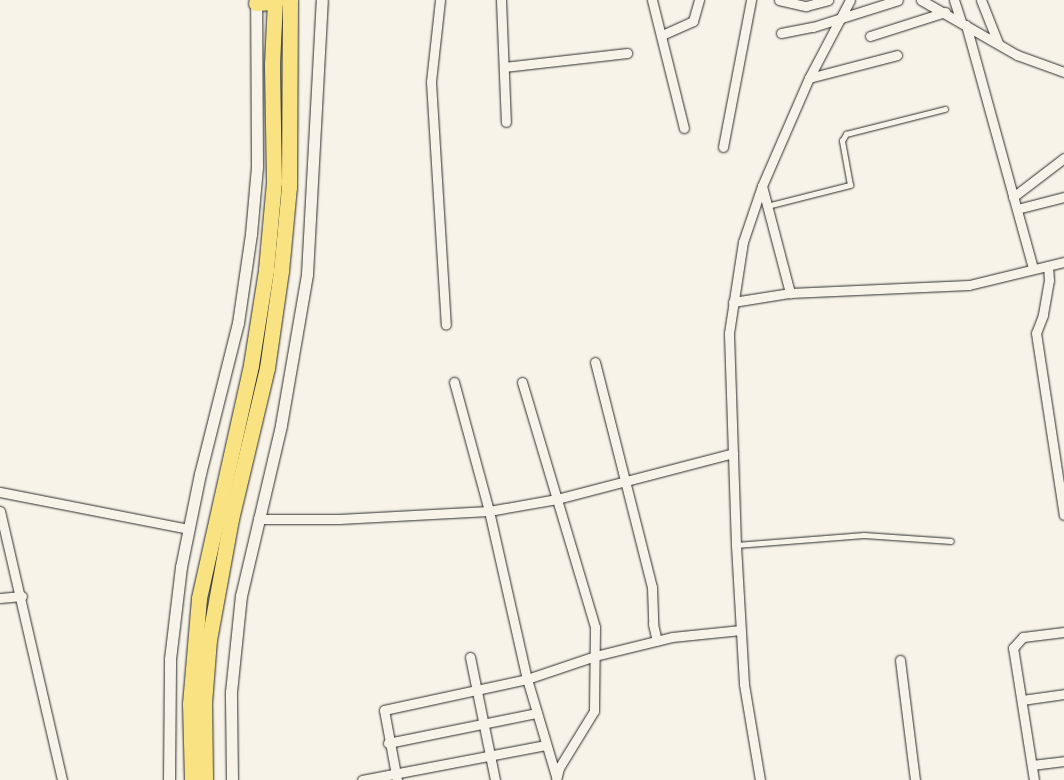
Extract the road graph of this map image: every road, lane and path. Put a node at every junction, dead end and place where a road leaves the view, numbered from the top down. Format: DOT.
graph roads {
  1 [pos="322,0"];
  2 [pos="440,0"];
  3 [pos="501,0"];
  4 [pos="652,0"];
  5 [pos="699,0"];
  6 [pos="752,0"];
  7 [pos="779,0"];
  8 [pos="828,0"];
  9 [pos="850,0"];
  10 [pos="898,0"];
  11 [pos="922,0"];
  12 [pos="954,0"];
  13 [pos="982,0"];
  14 [pos="280,1"];
  15 [pos="256,2"];
  16 [pos="945,12"];
  17 [pos="843,18"];
  18 [pos="964,23"];
  19 [pos="781,33"];
  20 [pos="662,35"];
  21 [pos="870,36"];
  22 [pos="998,43"];
  23 [pos="628,52"];
  24 [pos="897,55"];
  25 [pos="504,67"];
  26 [pos="1064,72"];
  27 [pos="809,78"];
  28 [pos="945,109"];
  29 [pos="506,122"];
  30 [pos="684,128"];
  31 [pos="723,147"];
  32 [pos="1064,158"];
  33 [pos="762,186"];
  34 [pos="1014,197"];
  35 [pos="1064,197"];
  36 [pos="768,206"];
  37 [pos="1017,209"];
  38 [pos="1064,262"];
  39 [pos="1048,266"];
  40 [pos="1033,269"];
  41 [pos="790,293"];
  42 [pos="733,302"];
  43 [pos="446,325"];
  44 [pos="595,362"];
  45 [pos="454,382"];
  46 [pos="522,382"];
  47 [pos="733,453"];
  48 [pos="627,481"];
  49 [pos="0,492"];
  50 [pos="557,499"];
  51 [pos="0,511"];
  52 [pos="489,511"];
  53 [pos="1064,515"];
  54 [pos="258,520"];
  55 [pos="189,529"];
  56 [pos="952,541"];
  57 [pos="736,545"];
  58 [pos="22,596"];
  59 [pos="0,598"];
  60 [pos="741,630"];
  61 [pos="1064,632"];
  62 [pos="657,641"];
  63 [pos="595,656"];
  64 [pos="470,657"];
  65 [pos="900,660"];
  66 [pos="527,678"];
  67 [pos="477,690"];
  68 [pos="1064,694"];
  69 [pos="1022,700"];
  70 [pos="537,712"];
  71 [pos="484,724"];
  72 [pos="388,743"];
  73 [pos="546,745"];
  74 [pos="490,755"];
  75 [pos="1064,760"];
  76 [pos="1032,765"];
  77 [pos="397,777"];
  78 [pos="556,778"];
  79 [pos="62,780"];
  80 [pos="169,780"];
  81 [pos="192,780"];
  82 [pos="205,780"];
  83 [pos="232,780"];
  84 [pos="362,780"];
  85 [pos="495,780"];
  86 [pos="760,780"];
  87 [pos="915,780"];
  88 [pos="1034,780"];
  1 -- 54 [label="street"];
  2 -- 43 [label="street"];
  3 -- 25 [label="street"];
  4 -- 20 [label="street"];
  5 -- 20 [label="street"];
  6 -- 31 [label="street"];
  7 -- 8 [label="street"];
  9 -- 17 [label="street"];
  10 -- 17 [label="street"];
  11 -- 16 [label="street"];
  12 -- 18 [label="street"];
  13 -- 22 [label="street"];
  14 -- 15 [label="highway"];
  14 -- 81 [label="highway"];
  14 -- 82 [label="highway"];
  15 -- 55 [label="street"];
  16 -- 18 [label="street"];
  16 -- 21 [label="street"];
  17 -- 19 [label="street"];
  17 -- 27 [label="street"];
  18 -- 22 [label="street"];
  18 -- 34 [label="street"];
  20 -- 30 [label="street"];
  22 -- 26 [label="street"];
  23 -- 25 [label="street"];
  24 -- 27 [label="street"];
  25 -- 29 [label="street"];
  27 -- 33 [label="street"];
  28 -- 36 [label="lane"];
  32 -- 34 [label="street"];
  33 -- 36 [label="street"];
  33 -- 42 [label="street"];
  34 -- 37 [label="street"];
  35 -- 37 [label="street"];
  36 -- 41 [label="street"];
  37 -- 40 [label="street"];
  38 -- 39 [label="street"];
  39 -- 40 [label="street"];
  39 -- 53 [label="street"];
  40 -- 41 [label="street"];
  41 -- 42 [label="street"];
  42 -- 47 [label="street"];
  44 -- 48 [label="street"];
  45 -- 52 [label="street"];
  46 -- 50 [label="street"];
  47 -- 48 [label="street"];
  47 -- 57 [label="street"];
  48 -- 50 [label="street"];
  48 -- 62 [label="street"];
  49 -- 55 [label="street"];
  50 -- 52 [label="street"];
  50 -- 63 [label="street"];
  51 -- 58 [label="street"];
  52 -- 54 [label="street"];
  52 -- 66 [label="street"];
  54 -- 83 [label="street"];
  55 -- 80 [label="street"];
  56 -- 57 [label="lane"];
  57 -- 60 [label="street"];
  58 -- 59 [label="street"];
  58 -- 79 [label="street"];
  60 -- 62 [label="street"];
  60 -- 86 [label="street"];
  61 -- 69 [label="street"];
  62 -- 63 [label="street"];
  63 -- 66 [label="street"];
  63 -- 78 [label="street"];
  64 -- 67 [label="street"];
  65 -- 87 [label="street"];
  66 -- 67 [label="street"];
  66 -- 70 [label="street"];
  67 -- 71 [label="street"];
  67 -- 72 [label="street"];
  68 -- 69 [label="street"];
  69 -- 76 [label="street"];
  70 -- 71 [label="street"];
  70 -- 73 [label="street"];
  71 -- 72 [label="street"];
  71 -- 74 [label="street"];
  72 -- 77 [label="street"];
  73 -- 74 [label="street"];
  73 -- 78 [label="street"];
  74 -- 77 [label="street"];
  74 -- 85 [label="street"];
  75 -- 76 [label="street"];
  76 -- 88 [label="street"];
  77 -- 84 [label="street"];
}
